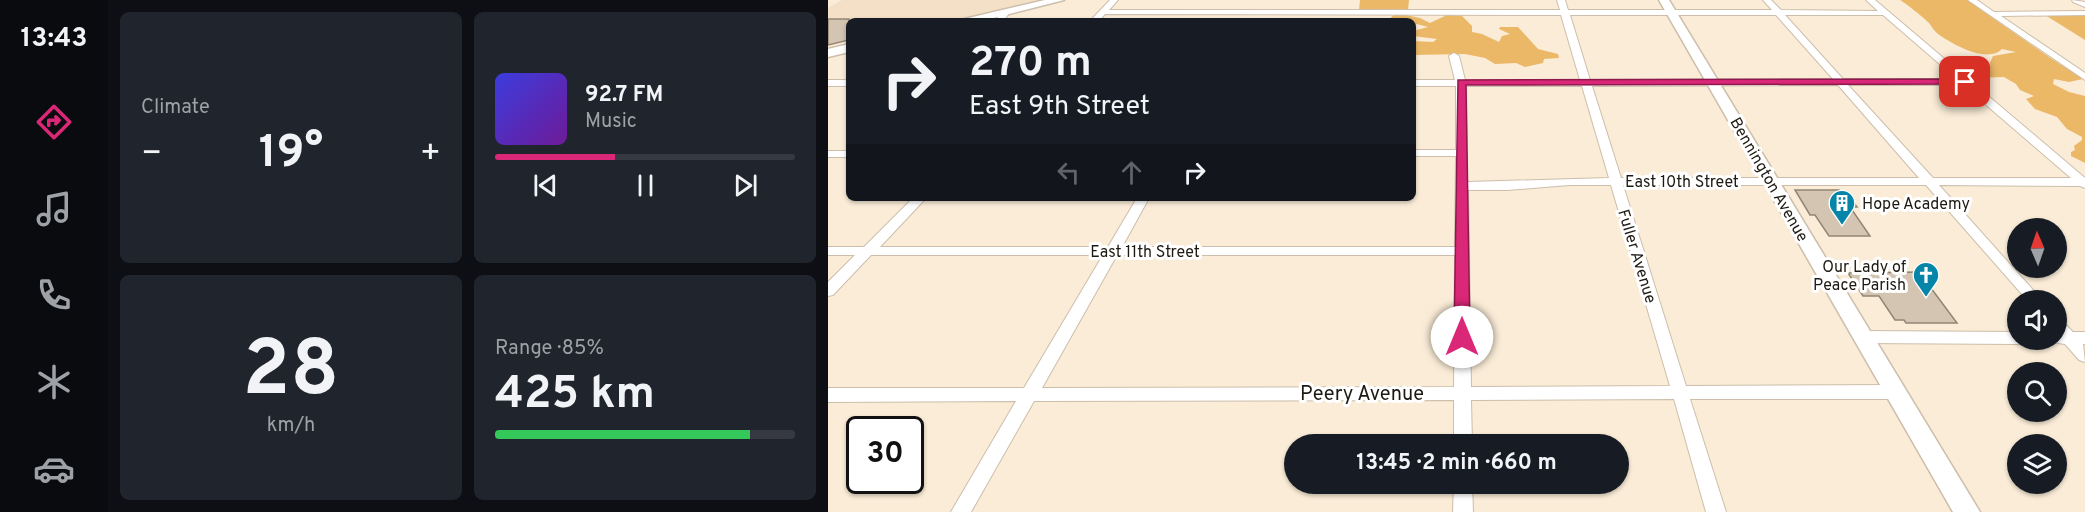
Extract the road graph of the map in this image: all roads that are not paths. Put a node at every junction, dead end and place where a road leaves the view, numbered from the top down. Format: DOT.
graph roads {
  1 [pos="1059,0"];
  2 [pos="1114,0"];
  3 [pos="1196,0"];
  4 [pos="1278,0"];
  5 [pos="1357,0"];
  6 [pos="1460,0"];
  7 [pos="1560,0"];
  8 [pos="1767,0"];
  9 [pos="1870,0"];
  10 [pos="1972,0"];
  11 [pos="2076,0"];
  12 [pos="2085,5"];
  13 [pos="1668,6"];
  14 [pos="1102,12"];
  15 [pos="1460,12"];
  16 [pos="1186,13"];
  17 [pos="1564,13"];
  18 [pos="1778,13"];
  19 [pos="1886,13"];
  20 [pos="2085,13"];
  21 [pos="1993,14"];
  22 [pos="1003,17"];
  23 [pos="1269,17"];
  24 [pos="1353,17"];
  25 [pos="1097,18"];
  26 [pos="1182,18"];
  27 [pos="846,49"];
  28 [pos="828,52"];
  29 [pos="1454,56"];
  30 [pos="2085,77"];
  31 [pos="1416,82"];
  32 [pos="1461,82"];
  33 [pos="1586,82"];
  34 [pos="1713,82"];
  35 [pos="1842,82"];
  36 [pos="1965,82"];
  37 [pos="828,83"];
  38 [pos="846,83"];
  39 [pos="1416,153"];
  40 [pos="1461,153"];
  41 [pos="828,154"];
  42 [pos="846,154"];
  43 [pos="1615,181"];
  44 [pos="1771,181"];
  45 [pos="1930,181"];
  46 [pos="2084,183"];
  47 [pos="1462,186"];
  48 [pos="917,201"];
  49 [pos="1141,201"];
  50 [pos="1114,250"];
  51 [pos="828,251"];
  52 [pos="867,251"];
  53 [pos="1462,251"];
  54 [pos="2026,290"];
  55 [pos="828,291"];
  56 [pos="1863,337"];
  57 [pos="2007,338"];
  58 [pos="2070,338"];
  59 [pos="2085,356"];
  60 [pos="1896,392"];
  61 [pos="1462,393"];
  62 [pos="1680,393"];
  63 [pos="1030,394"];
  64 [pos="828,395"];
  65 [pos="1463,434"];
  66 [pos="1463,494"];
  67 [pos="961,512"];
  68 [pos="1463,512"];
  69 [pos="1716,512"];
  70 [pos="1968,512"];
  1 -- 22 [label="street"];
  2 -- 14 [label="street"];
  3 -- 16 [label="street"];
  4 -- 23 [label="street"];
  5 -- 24 [label="street"];
  6 -- 15 [label="street"];
  7 -- 17 [label="street, Fuller Avenue"];
  8 -- 18 [label="street"];
  9 -- 19 [label="street"];
  10 -- 21 [label="street"];
  11 -- 12 [label="street"];
  13 -- 17 [label="street"];
  13 -- 18 [label="street"];
  13 -- 34 [label="street, Bennington Avenue"];
  14 -- 16 [label="street"];
  14 -- 25 [label="street"];
  15 -- 17 [label="street"];
  15 -- 24 [label="street"];
  16 -- 23 [label="street"];
  16 -- 26 [label="street"];
  17 -- 33 [label="street, Fuller Avenue"];
  18 -- 19 [label="street"];
  18 -- 35 [label="street"];
  19 -- 36 [label="street"];
  20 -- 21 [label="street"];
  21 -- 30 [label="street"];
  23 -- 24 [label="street"];
  27 -- 28 [label="street"];
  29 -- 32 [label="street"];
  31 -- 32 [label="street"];
  32 -- 33 [label="street"];
  32 -- 40 [label="street"];
  33 -- 34 [label="street"];
  33 -- 43 [label="street, Fuller Avenue"];
  34 -- 35 [label="street"];
  34 -- 44 [label="street, Bennington Avenue"];
  35 -- 36 [label="street"];
  35 -- 45 [label="street"];
  36 -- 46 [label="street"];
  37 -- 38 [label="street"];
  39 -- 40 [label="street"];
  40 -- 47 [label="street"];
  41 -- 42 [label="street"];
  43 -- 44 [label="street, East 10th Street"];
  43 -- 47 [label="street, East 10th Street"];
  43 -- 62 [label="street, Fuller Avenue"];
  44 -- 45 [label="street, East 10th Street"];
  44 -- 56 [label="street, Bennington Avenue"];
  45 -- 46 [label="street, East 10th Street"];
  45 -- 54 [label="street"];
  47 -- 53 [label="street"];
  48 -- 52 [label="street"];
  49 -- 50 [label="street"];
  50 -- 52 [label="street, East 11th Street"];
  50 -- 53 [label="street, East 11th Street"];
  50 -- 63 [label="street"];
  51 -- 52 [label="street, East 11th Street"];
  52 -- 55 [label="street"];
  53 -- 61 [label="street"];
  56 -- 57 [label="street"];
  56 -- 60 [label="street, Bennington Avenue"];
  58 -- 59 [label="street"];
  60 -- 62 [label="street, Peery Avenue"];
  60 -- 70 [label="street, Bennington Avenue"];
  61 -- 62 [label="street, Peery Avenue"];
  61 -- 63 [label="street, Peery Avenue"];
  61 -- 65 [label="street"];
  62 -- 69 [label="street, Fuller Avenue"];
  63 -- 64 [label="street, Peery Avenue"];
  63 -- 67 [label="street"];
  66 -- 68 [label="street"];
}
